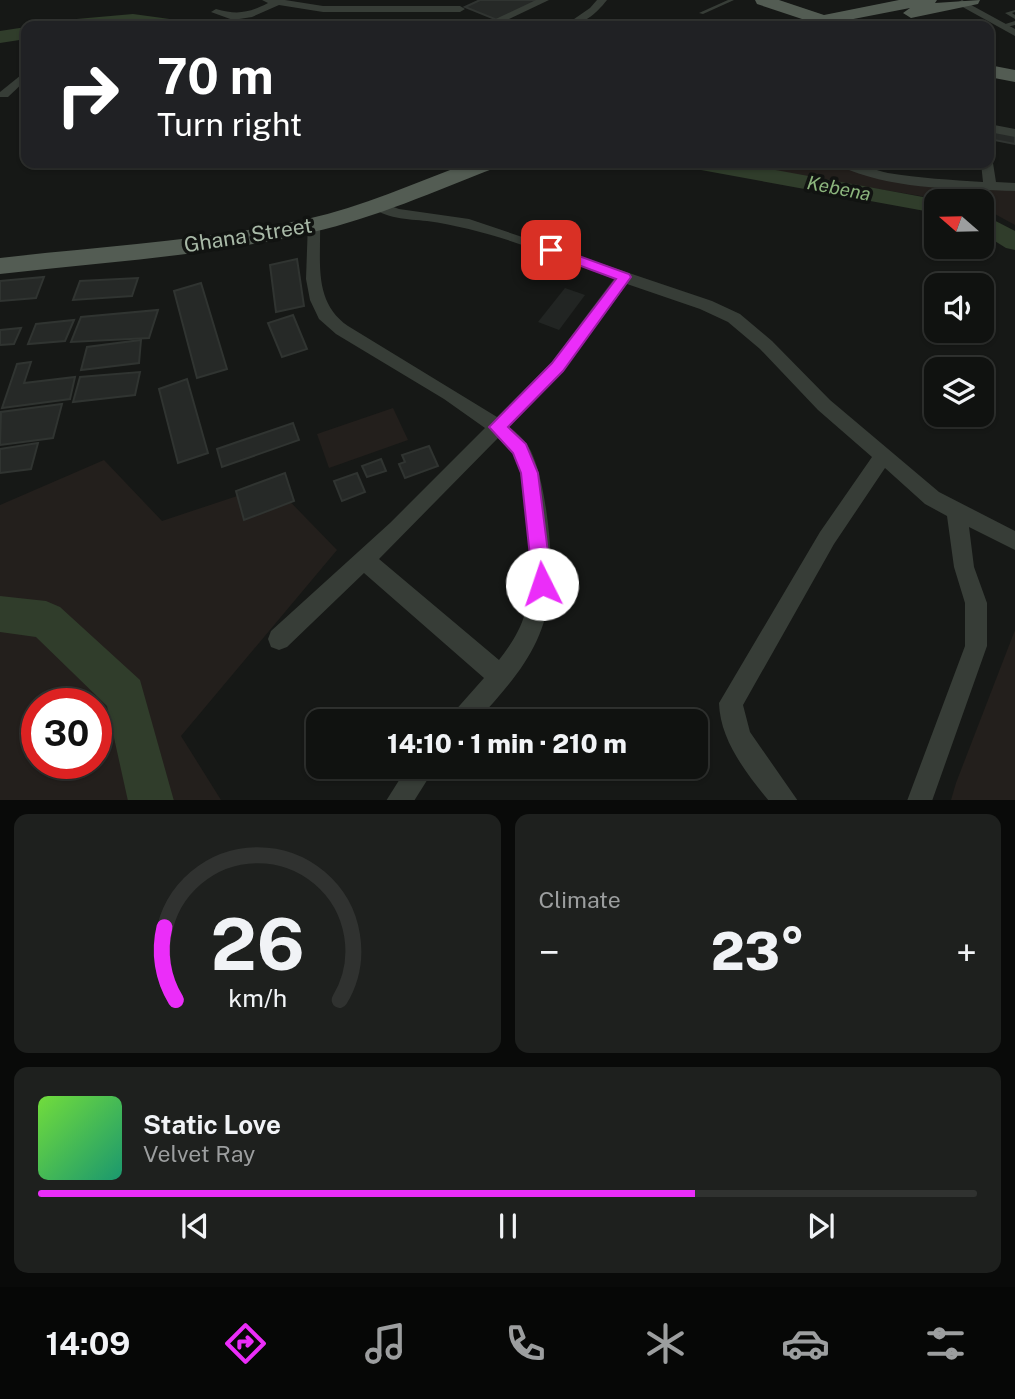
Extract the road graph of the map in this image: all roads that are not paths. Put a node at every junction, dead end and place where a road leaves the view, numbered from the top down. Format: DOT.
graph roads {
  1 [pos="544,0"];
  2 [pos="602,0"];
  3 [pos="732,0"];
  4 [pos="740,0"];
  5 [pos="275,1"];
  6 [pos="967,1"];
  7 [pos="927,2"];
  8 [pos="458,4"];
  9 [pos="769,8"];
  10 [pos="1015,11"];
  11 [pos="216,12"];
  12 [pos="701,13"];
  13 [pos="1015,17"];
  14 [pos="482,21"];
  15 [pos="577,21"];
  16 [pos="815,21"];
  17 [pos="826,21"];
  18 [pos="840,21"];
  19 [pos="884,21"];
  20 [pos="1015,23"];
  21 [pos="1002,26"];
  22 [pos="1015,33"];
  23 [pos="994,63"];
  24 [pos="1015,68"];
  25 [pos="994,72"];
  26 [pos="1015,76"];
  27 [pos="21,79"];
  28 [pos="21,95"];
  29 [pos="2,97"];
  30 [pos="994,129"];
  31 [pos="1015,133"];
  32 [pos="438,168"];
  33 [pos="474,168"];
  34 [pos="856,168"];
  35 [pos="987,168"];
  36 [pos="990,186"];
  37 [pos="1015,187"];
  38 [pos="377,205"];
  39 [pos="313,225"];
  40 [pos="12,257"];
  41 [pos="624,277"];
  42 [pos="497,427"];
  43 [pos="883,456"];
  44 [pos="957,513"];
  45 [pos="1015,541"];
  46 [pos="363,559"];
  47 [pos="279,639"];
  48 [pos="501,677"];
  49 [pos="472,709"];
  50 [pos="414,779"];
  51 [pos="398,800"];
  52 [pos="786,800"];
  53 [pos="919,800"];
  1 -- 14 [label="street"];
  2 -- 15 [label="street"];
  3 -- 12 [label="lane"];
  4 -- 9 [label="main road"];
  5 -- 8 [label="street"];
  5 -- 11 [label="street"];
  6 -- 7 [label="main road"];
  6 -- 21 [label="street"];
  7 -- 18 [label="main road"];
  7 -- 19 [label="main road"];
  8 -- 14 [label="street"];
  9 -- 16 [label="main road"];
  9 -- 17 [label="main road"];
  10 -- 13 [label="lane"];
  20 -- 21 [label="lane"];
  21 -- 22 [label="street"];
  23 -- 24 [label="main road"];
  25 -- 26 [label="main road"];
  27 -- 29 [label="street"];
  28 -- 29 [label="street"];
  30 -- 31 [label="street"];
  32 -- 40 [label="main road, Ghana Street"];
  33 -- 38 [label="main road, Ghana Street"];
  34 -- 36 [label="street"];
  35 -- 36 [label="street"];
  36 -- 37 [label="street"];
  38 -- 39 [label="main road, Ghana Street"];
  38 -- 41 [label="street"];
  39 -- 40 [label="main road, Ghana Street"];
  39 -- 42 [label="street"];
  41 -- 42 [label="street"];
  41 -- 43 [label="street"];
  42 -- 46 [label="street"];
  42 -- 48 [label="street"];
  43 -- 44 [label="street"];
  43 -- 52 [label="street"];
  44 -- 45 [label="street"];
  44 -- 53 [label="street"];
  46 -- 47 [label="street"];
  46 -- 48 [label="street"];
  48 -- 49 [label="street"];
  50 -- 51 [label="street"];
}
